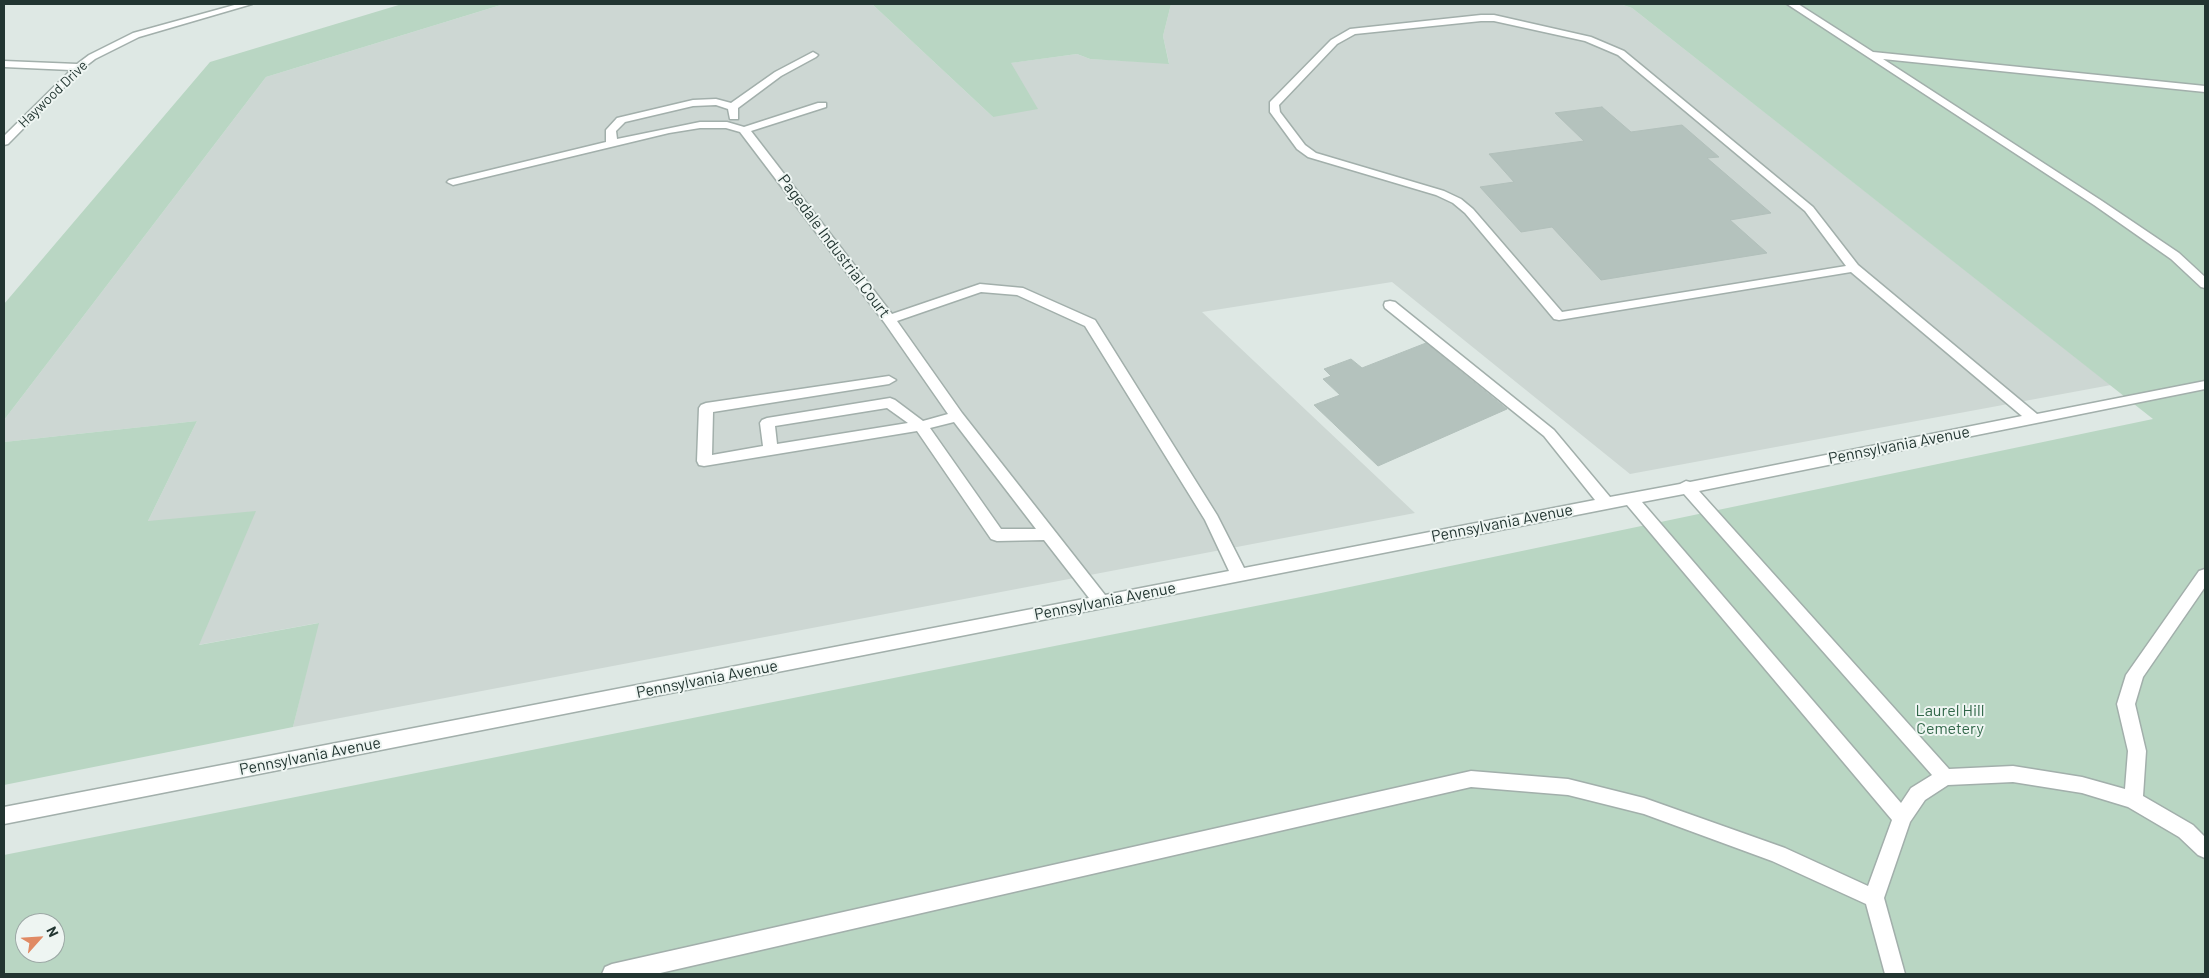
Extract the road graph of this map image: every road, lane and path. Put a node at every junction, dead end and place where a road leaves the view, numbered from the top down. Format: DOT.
graph roads {
  1 [pos="247,4"];
  2 [pos="1792,4"];
  3 [pos="813,55"];
  4 [pos="1870,55"];
  5 [pos="4,64"];
  6 [pos="79,67"];
  7 [pos="2205,89"];
  8 [pos="822,105"];
  9 [pos="733,107"];
  10 [pos="740,129"];
  11 [pos="4,142"];
  12 [pos="612,144"];
  13 [pos="453,182"];
  14 [pos="1854,268"];
  15 [pos="2205,284"];
  16 [pos="1390,305"];
  17 [pos="889,319"];
  18 [pos="889,380"];
  19 [pos="2205,384"];
  20 [pos="791,395"];
  21 [pos="957,416"];
  22 [pos="794,418"];
  23 [pos="2033,418"];
  24 [pos="922,426"];
  25 [pos="771,450"];
  26 [pos="1686,486"];
  27 [pos="1630,498"];
  28 [pos="1606,503"];
  29 [pos="1050,534"];
  30 [pos="1239,575"];
  31 [pos="2205,575"];
  32 [pos="1101,602"];
  33 [pos="1945,777"];
  34 [pos="2133,800"];
  35 [pos="4,816"];
  36 [pos="1902,818"];
  37 [pos="2205,848"];
  38 [pos="1874,898"];
  39 [pos="612,974"];
  40 [pos="1895,974"];
  1 -- 6 [label="street, Haywood Drive"];
  2 -- 4 [label="street"];
  3 -- 9 [label="street"];
  4 -- 7 [label="street"];
  4 -- 15 [label="street"];
  5 -- 6 [label="street"];
  6 -- 11 [label="street, Haywood Drive"];
  8 -- 10 [label="street"];
  9 -- 10 [label="street"];
  9 -- 12 [label="street"];
  10 -- 12 [label="street"];
  10 -- 17 [label="street, Pagedale Industrial Court"];
  12 -- 13 [label="street"];
  14 -- 14 [label="street"];
  14 -- 23 [label="street"];
  16 -- 28 [label="street"];
  17 -- 21 [label="street, Pagedale Industrial Court"];
  17 -- 30 [label="street"];
  18 -- 20 [label="street"];
  19 -- 23 [label="street, Pennsylvania Avenue"];
  20 -- 22 [label="street"];
  20 -- 25 [label="street"];
  21 -- 24 [label="street"];
  21 -- 29 [label="street, Pagedale Industrial Court"];
  22 -- 24 [label="street"];
  22 -- 25 [label="street"];
  23 -- 26 [label="street, Pennsylvania Avenue"];
  24 -- 25 [label="street"];
  24 -- 29 [label="street"];
  26 -- 27 [label="street, Pennsylvania Avenue"];
  26 -- 33 [label="street"];
  27 -- 28 [label="street, Pennsylvania Avenue"];
  27 -- 36 [label="street"];
  28 -- 30 [label="street, Pennsylvania Avenue"];
  29 -- 32 [label="street, Pagedale Industrial Court"];
  30 -- 32 [label="street, Pennsylvania Avenue"];
  31 -- 34 [label="street"];
  32 -- 35 [label="street, Pennsylvania Avenue"];
  33 -- 34 [label="street"];
  33 -- 36 [label="street"];
  34 -- 37 [label="street"];
  36 -- 38 [label="street"];
  38 -- 39 [label="street"];
  38 -- 40 [label="street"];
}
